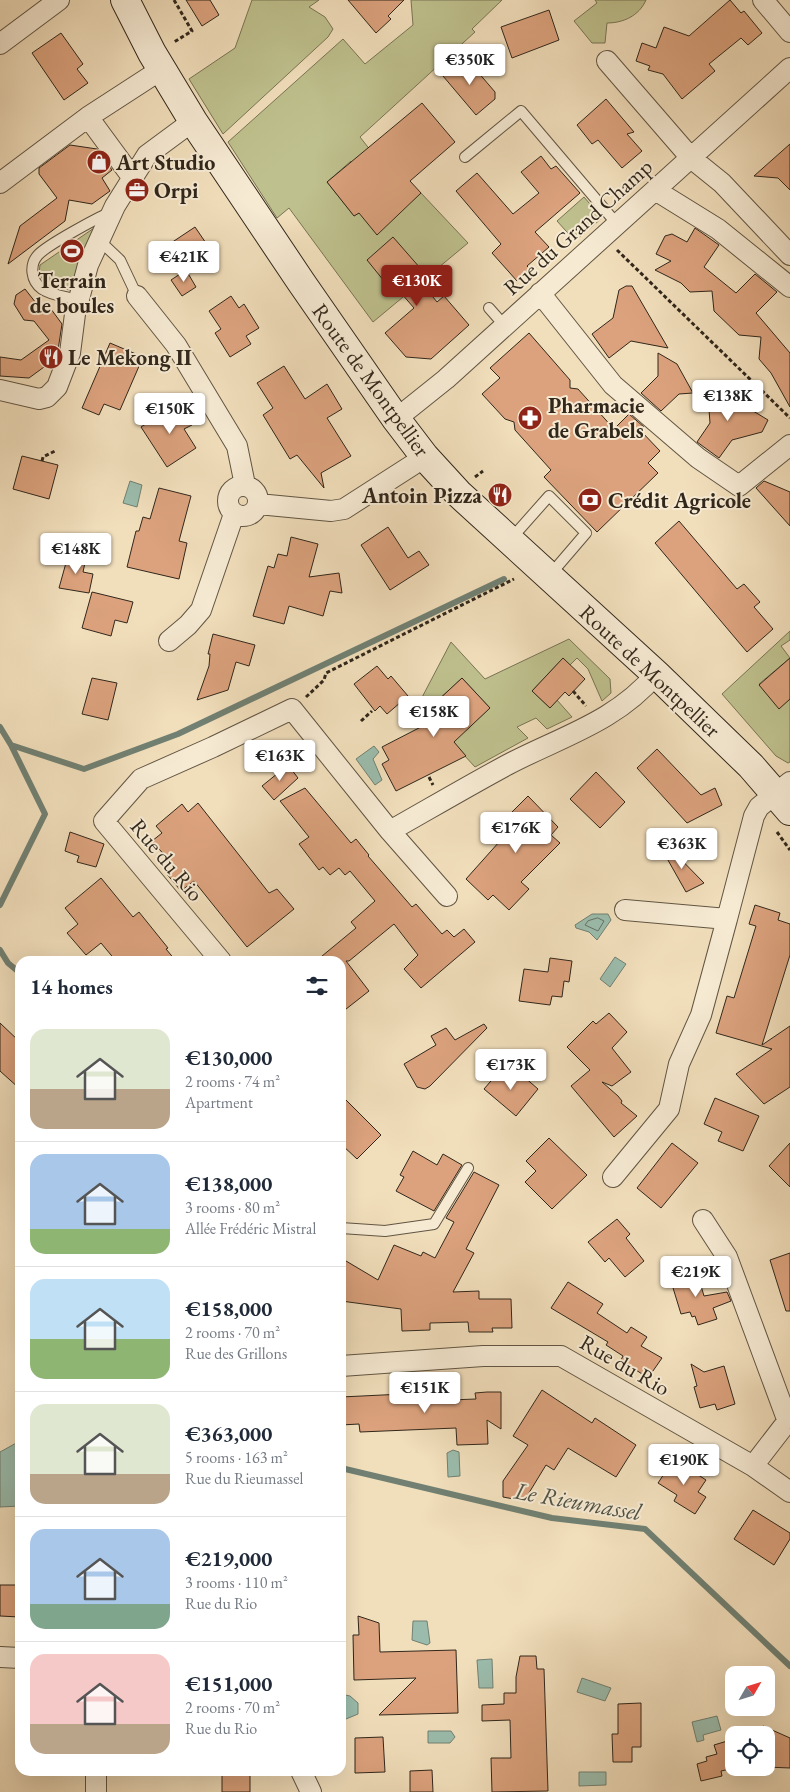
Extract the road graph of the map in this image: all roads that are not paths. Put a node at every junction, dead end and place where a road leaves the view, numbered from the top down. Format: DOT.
graph roads {
  1 [pos="59,0"];
  2 [pos="125,0"];
  3 [pos="763,0"];
  4 [pos="790,32"];
  5 [pos="0,44"];
  6 [pos="606,61"];
  7 [pos="790,68"];
  8 [pos="162,69"];
  9 [pos="88,117"];
  10 [pos="193,121"];
  11 [pos="465,157"];
  12 [pos="691,158"];
  13 [pos="132,177"];
  14 [pos="0,183"];
  15 [pos="655,190"];
  16 [pos="112,212"];
  17 [pos="617,224"];
  18 [pos="99,240"];
  19 [pos="790,255"];
  20 [pos="790,286"];
  21 [pos="540,293"];
  22 [pos="137,296"];
  23 [pos="78,300"];
  24 [pos="488,308"];
  25 [pos="504,325"];
  26 [pos="0,390"];
  27 [pos="396,419"];
  28 [pos="790,445"];
  29 [pos="425,457"];
  30 [pos="245,486"];
  31 [pos="258,504"];
  32 [pos="234,514"];
  33 [pos="510,540"];
  34 [pos="549,576"];
  35 [pos="169,641"];
  36 [pos="656,674"];
  37 [pos="785,796"];
  38 [pos="390,831"];
  39 [pos="447,896"];
  40 [pos="625,910"];
  41 [pos="726,919"];
  42 [pos="217,956"];
  43 [pos="468,1168"];
  44 [pos="613,1176"];
  45 [pos="703,1220"];
  46 [pos="346,1228"];
  47 [pos="346,1366"];
  48 [pos="789,1419"];
  49 [pos="752,1466"];
  50 [pos="790,1492"];
  51 [pos="0,1658"];
  52 [pos="15,1658"];
  53 [pos="96,1776"];
  54 [pos="303,1776"];
  55 [pos="96,1792"];
  56 [pos="310,1792"];
  1 -- 5 [label="street"];
  2 -- 8 [label="street, Route de Montpellier"];
  3 -- 4 [label="street"];
  6 -- 12 [label="street"];
  7 -- 12 [label="street, Rue du Grand Champ"];
  8 -- 9 [label="street"];
  8 -- 10 [label="street, Route de Montpellier"];
  9 -- 13 [label="street"];
  9 -- 14 [label="street"];
  10 -- 13 [label="street"];
  10 -- 27 [label="street, Route de Montpellier"];
  11 -- 17 [label="lane"];
  12 -- 15 [label="street, Rue du Grand Champ"];
  12 -- 19 [label="street"];
  13 -- 16 [label="street"];
  15 -- 17 [label="street, Rue du Grand Champ"];
  15 -- 20 [label="street"];
  16 -- 18 [label="street"];
  16 -- 23 [label="lane"];
  17 -- 21 [label="street, Rue du Grand Champ"];
  18 -- 22 [label="lane"];
  18 -- 23 [label="street"];
  21 -- 25 [label="street, Rue du Grand Champ"];
  21 -- 28 [label="street"];
  22 -- 30 [label="street"];
  23 -- 26 [label="street"];
  24 -- 25 [label="lane"];
  25 -- 27 [label="street, Rue du Grand Champ"];
  27 -- 29 [label="street, Route de Montpellier"];
  29 -- 31 [label="street"];
  29 -- 33 [label="street, Route de Montpellier"];
  30 -- 31 [label="street"];
  30 -- 32 [label="street"];
  31 -- 32 [label="street"];
  32 -- 35 [label="street"];
  33 -- 34 [label="street, Route de Montpellier"];
  33 -- 34 [label="lane"];
  34 -- 36 [label="street, Route de Montpellier"];
  36 -- 37 [label="street, Route de Montpellier"];
  36 -- 38 [label="street"];
  37 -- 41 [label="street"];
  38 -- 39 [label="street"];
  38 -- 42 [label="street, Rue du Rio"];
  40 -- 41 [label="street"];
  41 -- 44 [label="street"];
  43 -- 46 [label="lane"];
  45 -- 48 [label="street"];
  47 -- 49 [label="street, Rue du Rio"];
  48 -- 49 [label="street"];
  49 -- 50 [label="street, Rue du Rio"];
  51 -- 52 [label="street"];
  53 -- 55 [label="street"];
  54 -- 56 [label="street"];
}
